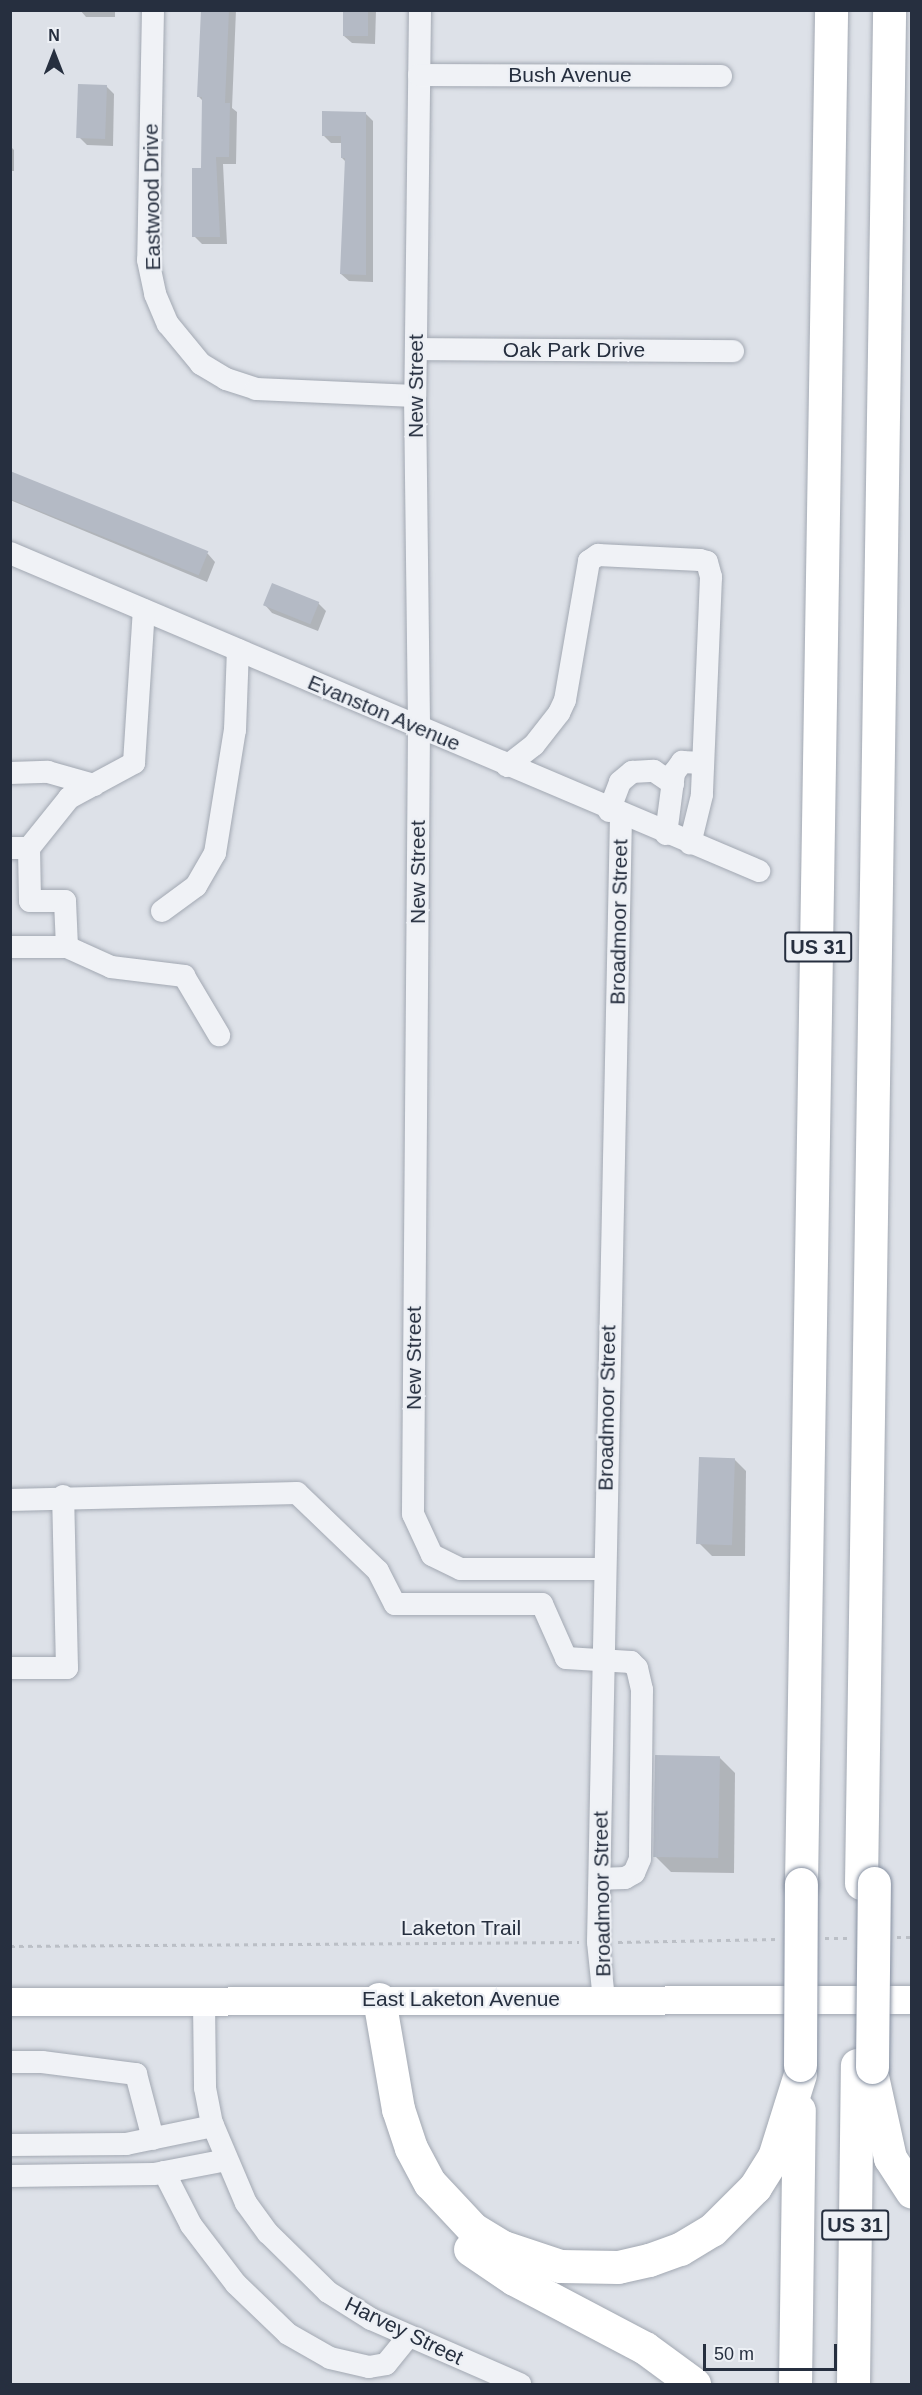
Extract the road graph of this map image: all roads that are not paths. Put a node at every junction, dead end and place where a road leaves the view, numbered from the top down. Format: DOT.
graph roads {
  1 [pos="153,10"];
  2 [pos="420,10"];
  3 [pos="831,10"];
  4 [pos="890,10"];
  5 [pos="419,75"];
  6 [pos="721,76"];
  7 [pos="416,349"];
  8 [pos="733,351"];
  9 [pos="415,396"];
  10 [pos="10,553"];
  11 [pos="144,610"];
  12 [pos="238,650"];
  13 [pos="419,727"];
  14 [pos="704,763"];
  15 [pos="507,766"];
  16 [pos="10,773"];
  17 [pos="673,784"];
  18 [pos="94,785"];
  19 [pos="615,813"];
  20 [pos="666,834"];
  21 [pos="690,844"];
  22 [pos="20,848"];
  23 [pos="759,871"];
  24 [pos="162,911"];
  25 [pos="10,947"];
  26 [pos="67,947"];
  27 [pos="219,1035"];
  28 [pos="63,1496"];
  29 [pos="10,1500"];
  30 [pos="604,1569"];
  31 [pos="602,1661"];
  32 [pos="10,1668"];
  33 [pos="600,1879"];
  34 [pos="379,1999"];
  35 [pos="604,2000"];
  36 [pos="912,2000"];
  37 [pos="10,2002"];
  38 [pos="204,2002"];
  39 [pos="10,2062"];
  40 [pos="864,2066"];
  41 [pos="800,2070"];
  42 [pos="213,2126"];
  43 [pos="153,2139"];
  44 [pos="10,2145"];
  45 [pos="226,2160"];
  46 [pos="164,2172"];
  47 [pos="10,2176"];
  48 [pos="912,2192"];
  49 [pos="408,2337"];
  50 [pos="516,2384"];
  51 [pos="694,2385"];
  52 [pos="795,2385"];
  53 [pos="853,2385"];
  1 -- 9 [label="street, Eastwood Drive"];
  2 -- 5 [label="street, New Street"];
  3 -- 41 [label="highway, US 31, bridge"];
  4 -- 40 [label="highway, US 31"];
  5 -- 6 [label="street, Bush Avenue"];
  5 -- 7 [label="street, New Street"];
  7 -- 8 [label="street, Oak Park Drive"];
  7 -- 9 [label="street, New Street"];
  9 -- 13 [label="street, New Street"];
  10 -- 11 [label="street, Evanston Avenue"];
  11 -- 12 [label="street, Evanston Avenue"];
  11 -- 18 [label="street"];
  12 -- 13 [label="street, Evanston Avenue"];
  12 -- 24 [label="street"];
  13 -- 15 [label="street, Evanston Avenue"];
  13 -- 30 [label="street, New Street"];
  14 -- 15 [label="street"];
  14 -- 17 [label="street"];
  14 -- 21 [label="street"];
  15 -- 19 [label="street, Evanston Avenue"];
  16 -- 18 [label="street"];
  17 -- 19 [label="street, Broadmoor Street"];
  17 -- 20 [label="street"];
  18 -- 22 [label="street"];
  19 -- 20 [label="street, Evanston Avenue"];
  19 -- 30 [label="street, Broadmoor Street"];
  20 -- 21 [label="street, Evanston Avenue"];
  21 -- 23 [label="street, Evanston Avenue"];
  22 -- 26 [label="street"];
  25 -- 26 [label="street"];
  26 -- 27 [label="street"];
  28 -- 29 [label="street"];
  28 -- 31 [label="street"];
  28 -- 32 [label="street"];
  30 -- 31 [label="street, Broadmoor Street"];
  31 -- 33 [label="street, Broadmoor Street"];
  31 -- 33 [label="street"];
  33 -- 35 [label="street, Broadmoor Street"];
  34 -- 35 [label="main road, East Laketon Avenue"];
  34 -- 38 [label="main road, East Laketon Avenue"];
  34 -- 41 [label="highway"];
  34 -- 51 [label="highway"];
  35 -- 36 [label="main road, East Laketon Avenue"];
  37 -- 38 [label="main road, East Laketon Avenue"];
  38 -- 42 [label="street, Harvey Street"];
  39 -- 43 [label="street"];
  40 -- 48 [label="highway"];
  40 -- 53 [label="highway, US 31"];
  41 -- 52 [label="highway, US 31"];
  42 -- 43 [label="street"];
  42 -- 45 [label="street, Harvey Street"];
  43 -- 44 [label="street"];
  45 -- 46 [label="street"];
  45 -- 49 [label="street, Harvey Street"];
  46 -- 47 [label="street"];
  46 -- 49 [label="street"];
  49 -- 50 [label="street, Harvey Street"];
}
